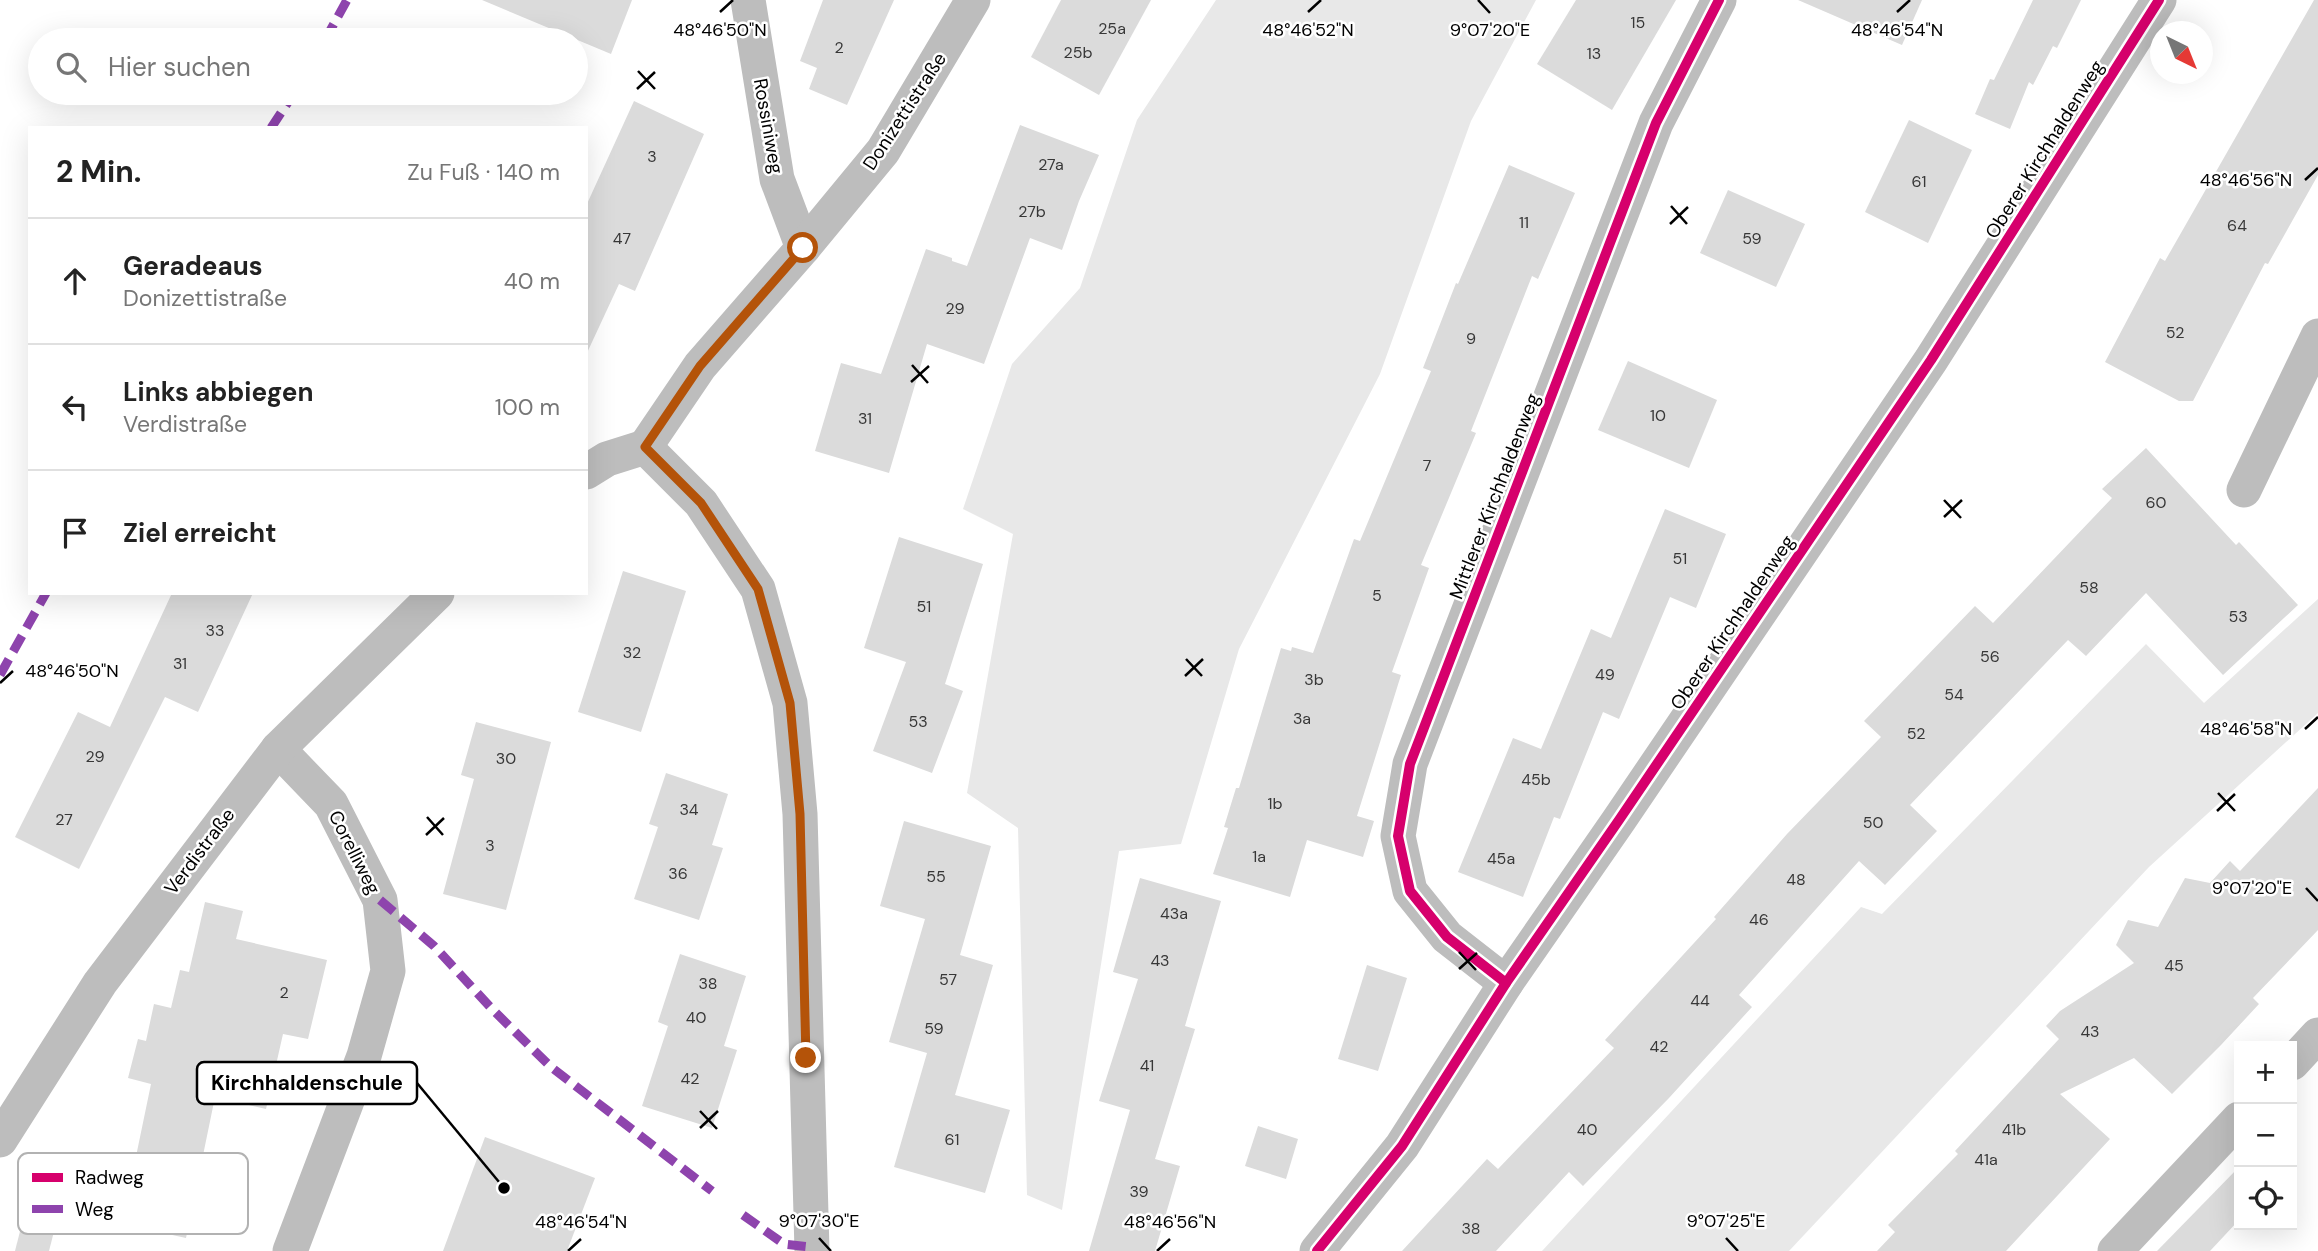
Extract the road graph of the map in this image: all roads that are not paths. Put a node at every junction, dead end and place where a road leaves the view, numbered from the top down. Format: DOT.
graph roads {
  1 [pos="748,0"];
  2 [pos="973,0"];
  3 [pos="1719,0"];
  4 [pos="2159,0"];
  5 [pos="803,248"];
  6 [pos="2318,336"];
  7 [pos="645,447"];
  8 [pos="588,471"];
  9 [pos="2244,490"];
  10 [pos="435,595"];
  11 [pos="278,749"];
  12 [pos="1506,983"];
  13 [pos="2318,1035"];
  14 [pos="2297,1058"];
  15 [pos="2234,1124"];
  16 [pos="0,1140"];
  17 [pos="290,1251"];
  18 [pos="812,1251"];
  19 [pos="1317,1251"];
  20 [pos="2115,1251"];
  1 -- 5 [label="street, Rossiniweg"];
  2 -- 5 [label="street, Donizettistraße"];
  3 -- 12 [label="street, Mittlerer Kirchhaldenweg"];
  4 -- 12 [label="street, Oberer Kirchhaldenweg"];
  5 -- 7 [label="street, Donizettistraße"];
  6 -- 9 [label="street"];
  7 -- 8 [label="street"];
  7 -- 18 [label="street"];
  10 -- 11 [label="street, Verdistraße"];
  11 -- 16 [label="street, Verdistraße"];
  11 -- 17 [label="street, Corelliweg"];
  12 -- 19 [label="street, Oberer Kirchhaldenweg"];
  13 -- 14 [label="street"];
  15 -- 20 [label="street"];
}
